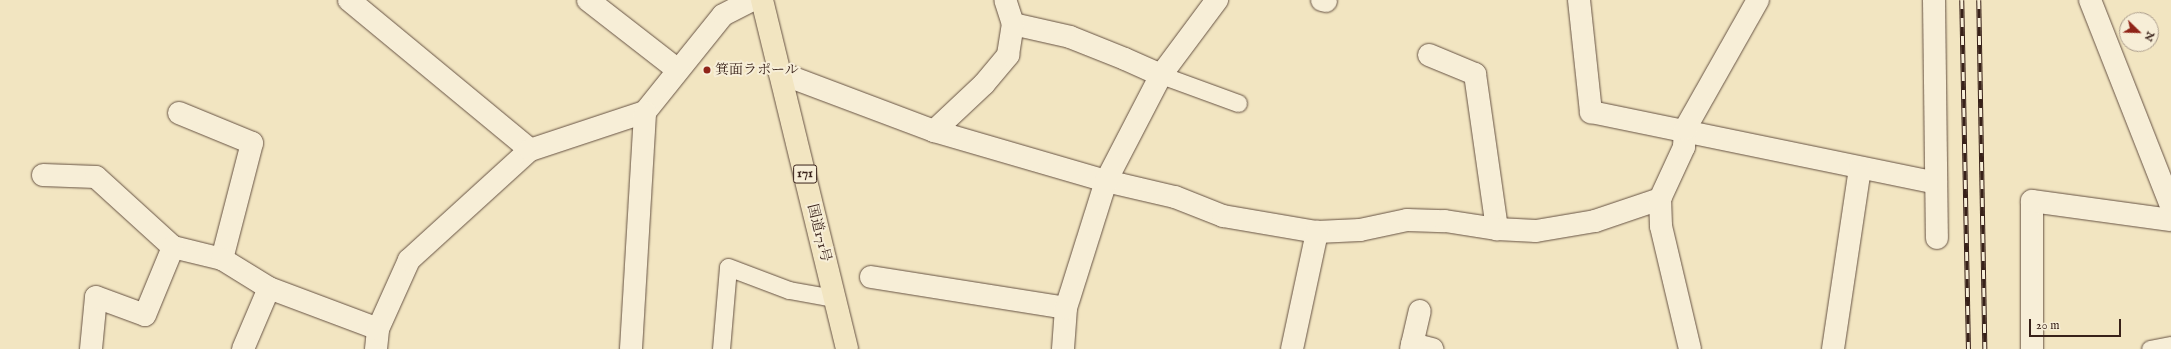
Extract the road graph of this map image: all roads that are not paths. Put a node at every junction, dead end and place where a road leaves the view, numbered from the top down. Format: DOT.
graph roads {
  1 [pos="349,0"];
  2 [pos="588,0"];
  3 [pos="753,0"];
  4 [pos="762,0"];
  5 [pos="1005,0"];
  6 [pos="1217,0"];
  7 [pos="1579,0"];
  8 [pos="1758,0"];
  9 [pos="1934,0"];
  10 [pos="2090,0"];
  11 [pos="1013,24"];
  12 [pos="1429,55"];
  13 [pos="678,70"];
  14 [pos="780,73"];
  15 [pos="1161,75"];
  16 [pos="1238,103"];
  17 [pos="645,112"];
  18 [pos="179,113"];
  19 [pos="1685,130"];
  20 [pos="934,131"];
  21 [pos="530,150"];
  22 [pos="1860,168"];
  23 [pos="43,175"];
  24 [pos="1106,181"];
  25 [pos="1936,183"];
  26 [pos="1660,199"];
  27 [pos="2171,206"];
  28 [pos="2171,220"];
  29 [pos="1497,229"];
  30 [pos="1317,232"];
  31 [pos="1937,238"];
  32 [pos="173,247"];
  33 [pos="222,259"];
  34 [pos="871,277"];
  35 [pos="269,288"];
  36 [pos="834,298"];
  37 [pos="1066,308"];
  38 [pos="1420,311"];
  39 [pos="377,339"];
  40 [pos="2171,345"];
  41 [pos="1418,347"];
  42 [pos="91,349"];
  43 [pos="243,349"];
  44 [pos="631,349"];
  45 [pos="721,349"];
  46 [pos="847,349"];
  47 [pos="1063,349"];
  48 [pos="1292,349"];
  49 [pos="1690,349"];
  50 [pos="1833,349"];
  51 [pos="2032,349"];
  52 [pos="2150,349"];
  1 -- 21 [label="street"];
  2 -- 13 [label="street"];
  3 -- 13 [label="street"];
  4 -- 14 [label="highway, 国道171号 / 171"];
  5 -- 11 [label="street"];
  6 -- 15 [label="street"];
  7 -- 19 [label="street"];
  8 -- 19 [label="street"];
  9 -- 25 [label="street"];
  10 -- 27 [label="street"];
  11 -- 15 [label="street"];
  11 -- 20 [label="street"];
  12 -- 29 [label="street"];
  13 -- 17 [label="street"];
  14 -- 20 [label="street"];
  14 -- 36 [label="highway, 国道171号 / 171"];
  15 -- 16 [label="lane"];
  15 -- 24 [label="street"];
  17 -- 21 [label="street"];
  17 -- 44 [label="street"];
  18 -- 33 [label="street"];
  19 -- 22 [label="street"];
  19 -- 26 [label="street"];
  20 -- 24 [label="street"];
  21 -- 39 [label="street"];
  22 -- 25 [label="street"];
  22 -- 50 [label="street"];
  23 -- 32 [label="street"];
  24 -- 30 [label="street"];
  24 -- 37 [label="street"];
  25 -- 31 [label="street"];
  26 -- 29 [label="street"];
  26 -- 49 [label="street"];
  28 -- 51 [label="street"];
  29 -- 30 [label="street"];
  30 -- 48 [label="street"];
  32 -- 33 [label="street"];
  32 -- 42 [label="street"];
  33 -- 35 [label="street"];
  34 -- 37 [label="street"];
  35 -- 39 [label="street"];
  35 -- 43 [label="street"];
  36 -- 45 [label="lane"];
  36 -- 46 [label="highway, 国道171号 / 171"];
  37 -- 47 [label="street"];
  38 -- 41 [label="street"];
  40 -- 52 [label="lane"];
}
